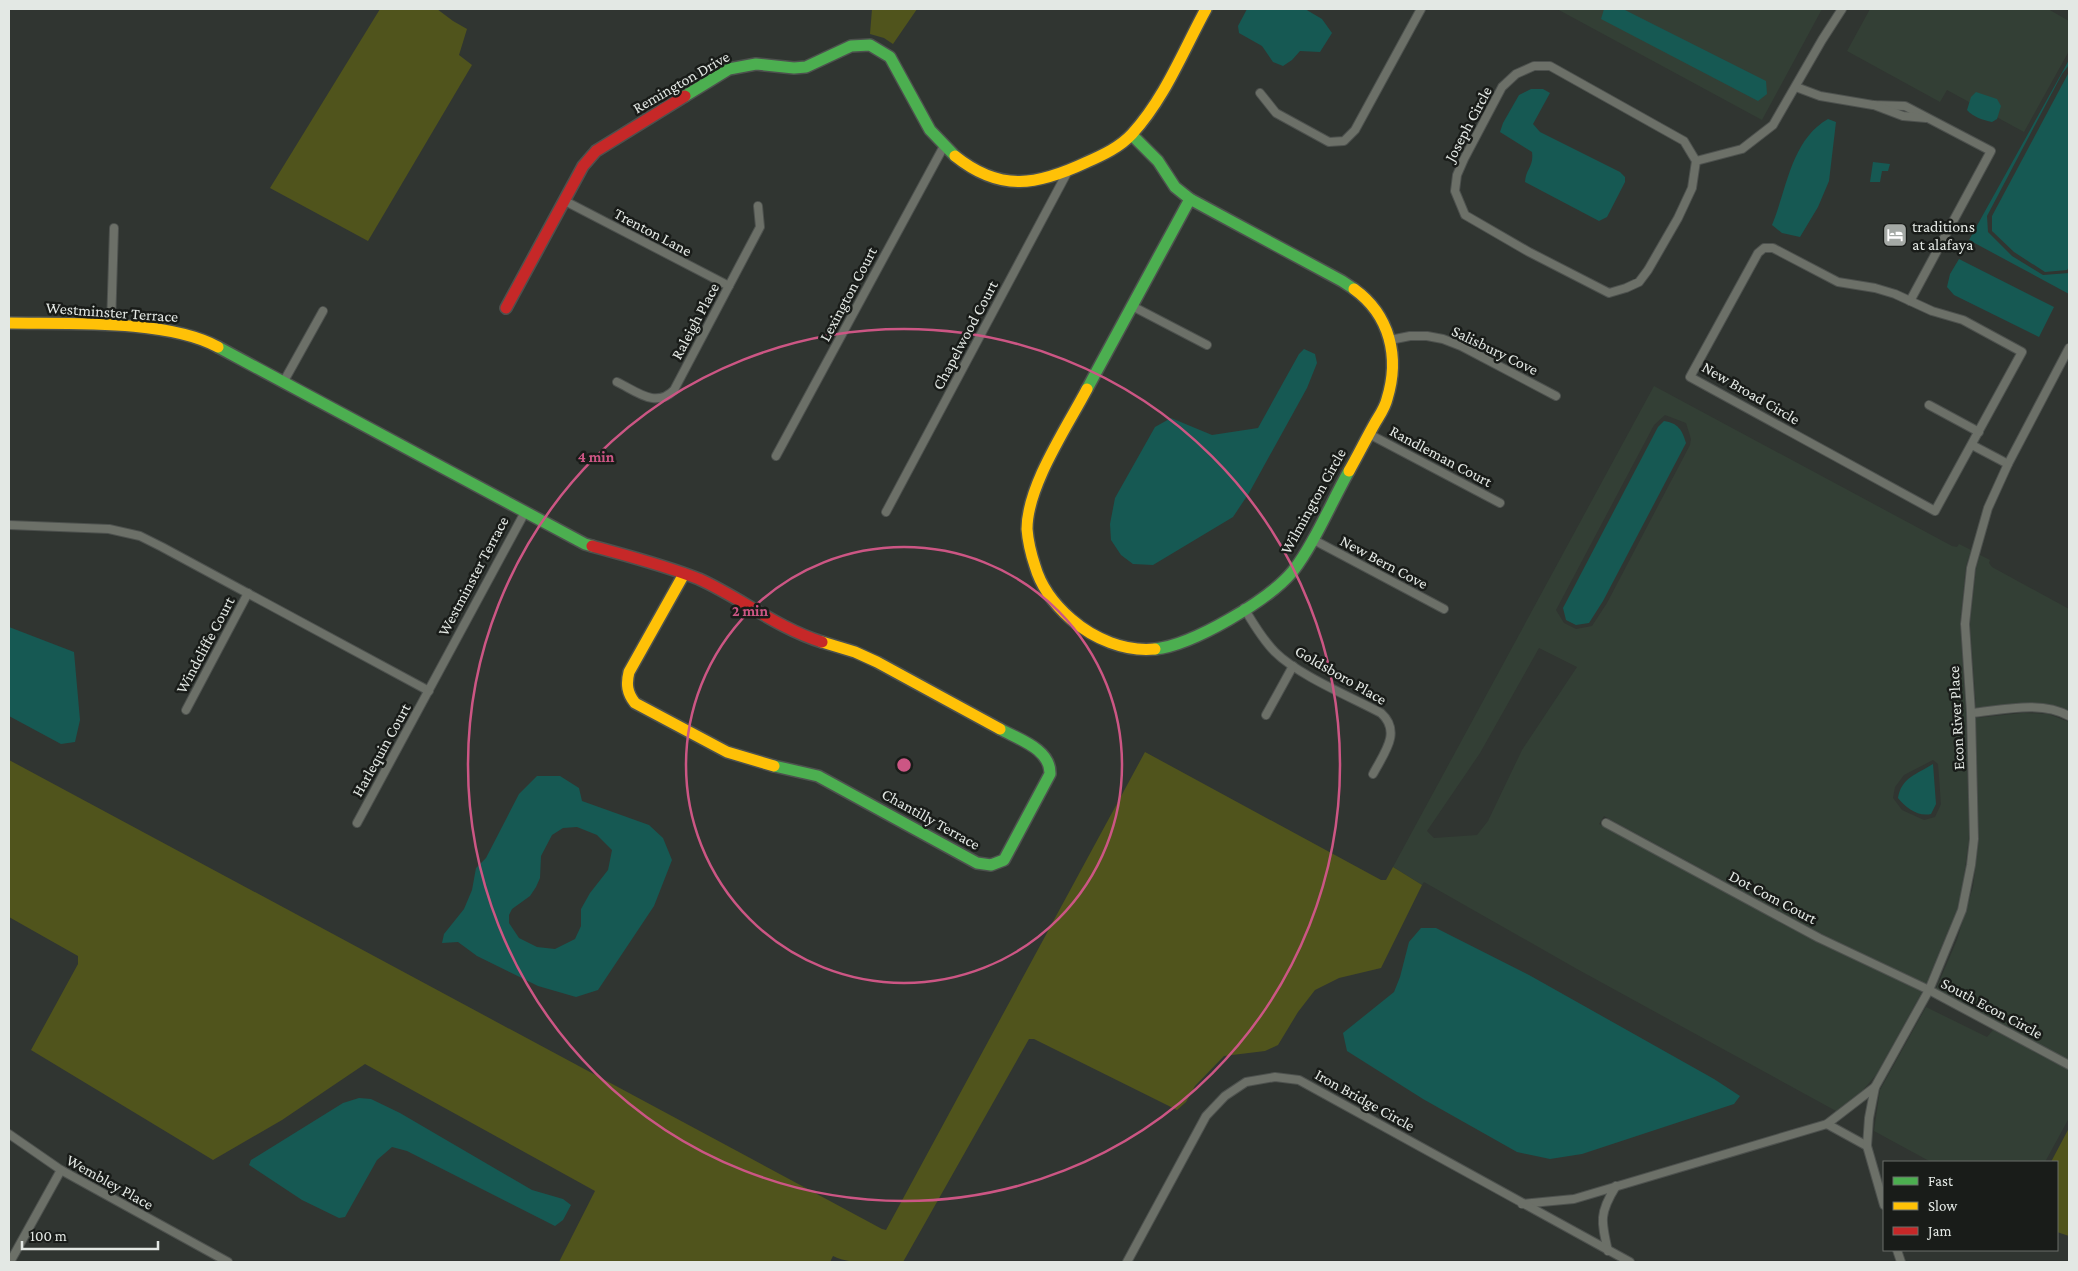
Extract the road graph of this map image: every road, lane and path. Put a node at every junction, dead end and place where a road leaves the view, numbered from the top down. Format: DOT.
graph roads {
  1 [pos="1206,9"];
  2 [pos="1421,9"];
  3 [pos="1842,9"];
  4 [pos="1796,87"];
  5 [pos="1260,94"];
  6 [pos="1132,135"];
  7 [pos="944,146"];
  8 [pos="1696,161"];
  9 [pos="1068,171"];
  10 [pos="1190,199"];
  11 [pos="565,201"];
  12 [pos="758,206"];
  13 [pos="114,228"];
  14 [pos="729,286"];
  15 [pos="1910,301"];
  16 [pos="1132,306"];
  17 [pos="506,308"];
  18 [pos="323,311"];
  19 [pos="9,323"];
  20 [pos="111,326"];
  21 [pos="1390,340"];
  22 [pos="1207,345"];
  23 [pos="2069,348"];
  24 [pos="284,381"];
  25 [pos="617,382"];
  26 [pos="1556,396"];
  27 [pos="1929,405"];
  28 [pos="1979,432"];
  29 [pos="1369,434"];
  30 [pos="1972,445"];
  31 [pos="776,456"];
  32 [pos="2008,464"];
  33 [pos="1500,503"];
  34 [pos="525,512"];
  35 [pos="886,512"];
  36 [pos="9,525"];
  37 [pos="1312,539"];
  38 [pos="684,574"];
  39 [pos="248,593"];
  40 [pos="1244,608"];
  41 [pos="1444,610"];
  42 [pos="1293,666"];
  43 [pos="429,691"];
  44 [pos="186,710"];
  45 [pos="1971,713"];
  46 [pos="1266,715"];
  47 [pos="2069,716"];
  48 [pos="1373,774"];
  49 [pos="357,823"];
  50 [pos="1606,823"];
  51 [pos="1929,990"];
  52 [pos="2069,1065"];
  53 [pos="1875,1087"];
  54 [pos="1827,1124"];
  55 [pos="9,1134"];
  56 [pos="1867,1146"];
  57 [pos="61,1170"];
  58 [pos="1616,1186"];
  59 [pos="1883,1202"];
  60 [pos="1522,1204"];
  61 [pos="1608,1251"];
  62 [pos="10,1262"];
  63 [pos="228,1262"];
  64 [pos="1127,1262"];
  65 [pos="1630,1262"];
  1 -- 6 [label="street, Remington Drive"];
  2 -- 5 [label="street"];
  3 -- 4 [label="street"];
  4 -- 8 [label="street"];
  4 -- 15 [label="street"];
  6 -- 9 [label="street, Remington Drive"];
  6 -- 10 [label="street, Wilmington Circle"];
  7 -- 9 [label="street, Remington Drive"];
  7 -- 11 [label="street, Remington Drive"];
  7 -- 31 [label="street, Lexington Court"];
  8 -- 8 [label="street, Joseph Circle"];
  9 -- 35 [label="street, Chapelwood Court"];
  10 -- 16 [label="street, Wilmington Circle"];
  10 -- 21 [label="street, Wilmington Circle"];
  11 -- 14 [label="street, Trenton Lane"];
  11 -- 17 [label="street, Remington Drive"];
  12 -- 14 [label="street, Raleigh Place"];
  13 -- 20 [label="street"];
  14 -- 25 [label="street, Raleigh Place"];
  15 -- 28 [label="street, New Broad Circle"];
  15 -- 30 [label="street, New Broad Circle"];
  16 -- 22 [label="street"];
  16 -- 40 [label="street, Wilmington Circle"];
  18 -- 24 [label="street"];
  19 -- 20 [label="street, Westminster Terrace"];
  20 -- 24 [label="street, Westminster Terrace"];
  21 -- 26 [label="street, Salisbury Cove"];
  21 -- 29 [label="street, Wilmington Circle"];
  23 -- 32 [label="street, Econ River Place"];
  24 -- 34 [label="street, Westminster Terrace"];
  27 -- 28 [label="street"];
  28 -- 30 [label="street, New Broad Circle"];
  29 -- 33 [label="street, Randleman Court"];
  29 -- 37 [label="street, Wilmington Circle"];
  30 -- 32 [label="street"];
  32 -- 45 [label="street, Econ River Place"];
  34 -- 38 [label="street, Chantilly Terrace"];
  34 -- 43 [label="street, Westminster Terrace"];
  36 -- 39 [label="street"];
  37 -- 40 [label="street, Wilmington Circle"];
  37 -- 41 [label="street, New Bern Cove"];
  38 -- 38 [label="street, Chantilly Terrace"];
  39 -- 43 [label="street"];
  39 -- 44 [label="street, Windcliffe Court"];
  40 -- 42 [label="street, Goldsboro Place"];
  42 -- 46 [label="street"];
  42 -- 48 [label="street, Goldsboro Place"];
  43 -- 49 [label="street, Harlequin Court"];
  45 -- 47 [label="street"];
  45 -- 51 [label="street, Econ River Place"];
  50 -- 51 [label="street, Dot Com Court"];
  51 -- 52 [label="street, South Econ Circle"];
  51 -- 53 [label="street, Econ River Place"];
  53 -- 54 [label="street"];
  53 -- 56 [label="street"];
  54 -- 56 [label="street"];
  54 -- 58 [label="street"];
  55 -- 57 [label="street, Wembley Place"];
  56 -- 59 [label="street"];
  57 -- 62 [label="street"];
  57 -- 63 [label="street, Wembley Place"];
  58 -- 60 [label="street"];
  58 -- 61 [label="street"];
  60 -- 61 [label="street, Iron Bridge Circle"];
  60 -- 64 [label="street, Iron Bridge Circle"];
  61 -- 65 [label="street, Iron Bridge Circle"];
}
